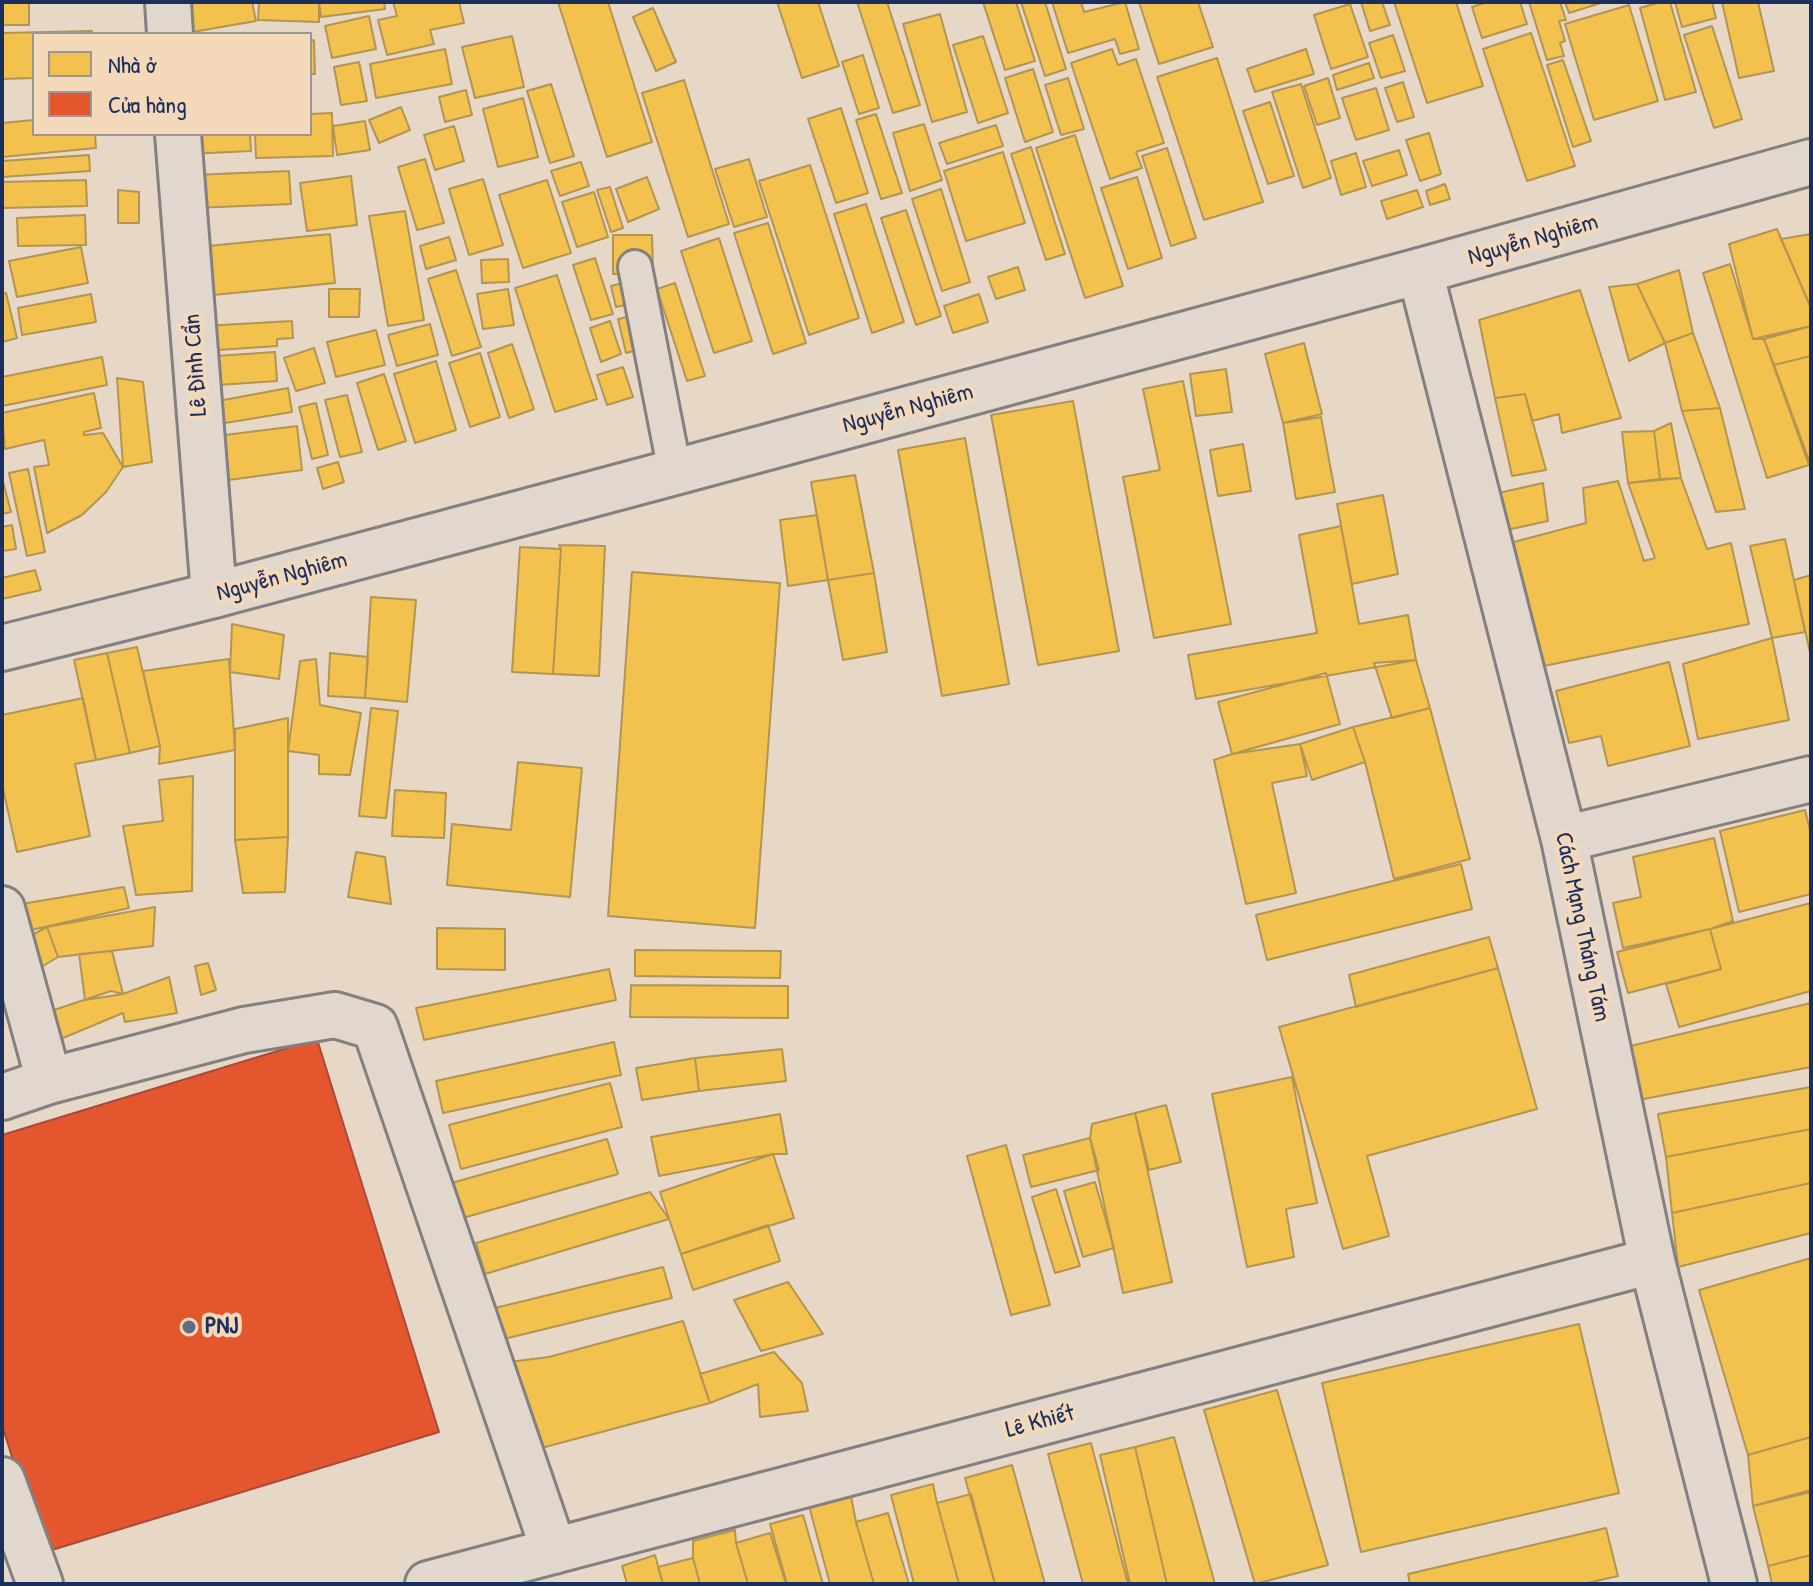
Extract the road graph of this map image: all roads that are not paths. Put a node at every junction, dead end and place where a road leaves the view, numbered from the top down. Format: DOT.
graph roads {
  1 [pos="168,2"];
  2 [pos="170,32"];
  3 [pos="178,136"];
  4 [pos="1811,162"];
  5 [pos="635,267"];
  6 [pos="1420,271"];
  7 [pos="675,472"];
  8 [pos="214,595"];
  9 [pos="2,648"];
  10 [pos="1811,779"];
  11 [pos="1564,839"];
  12 [pos="2,909"];
  13 [pos="49,1081"];
  14 [pos="2,1097"];
  15 [pos="1652,1261"];
  16 [pos="2,1480"];
  17 [pos="554,1551"];
  18 [pos="40,1584"];
  19 [pos="428,1584"];
  20 [pos="1734,1584"];
  1 -- 2 [label="street"];
  3 -- 8 [label="street, Lê Đình Cẩn"];
  4 -- 6 [label="street, Nguyễn Nghiêm"];
  5 -- 7 [label="lane"];
  6 -- 7 [label="street, Nguyễn Nghiêm"];
  6 -- 11 [label="street, Cách Mạng Tháng Tám"];
  7 -- 8 [label="street, Nguyễn Nghiêm"];
  8 -- 9 [label="street, Nguyễn Nghiêm"];
  10 -- 11 [label="street"];
  11 -- 15 [label="street, Cách Mạng Tháng Tám"];
  12 -- 13 [label="street"];
  13 -- 14 [label="street"];
  13 -- 17 [label="street"];
  15 -- 17 [label="street, Lê Khiết"];
  15 -- 20 [label="street, Cách Mạng Tháng Tám"];
  16 -- 18 [label="street"];
  17 -- 19 [label="street, Lê Khiết"];
}
